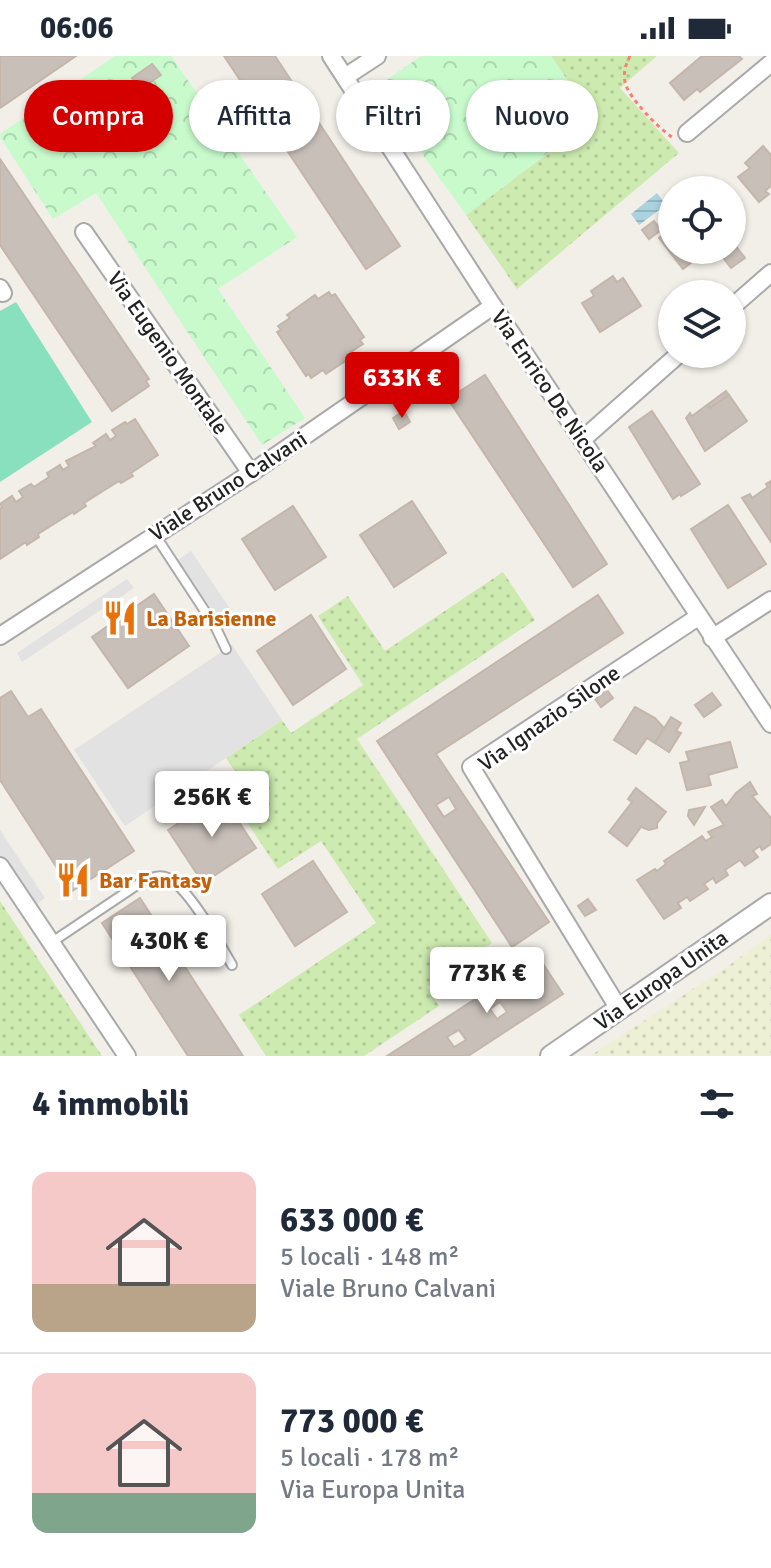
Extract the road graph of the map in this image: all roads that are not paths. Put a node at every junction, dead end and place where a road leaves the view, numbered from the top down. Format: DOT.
graph roads {
  1 [pos="331,56"];
  2 [pos="377,56"];
  3 [pos="771,63"];
  4 [pos="345,77"];
  5 [pos="687,133"];
  6 [pos="84,232"];
  7 [pos="771,273"];
  8 [pos="746,295"];
  9 [pos="493,306"];
  10 [pos="663,368"];
  11 [pos="583,439"];
  12 [pos="251,473"];
  13 [pos="155,535"];
  14 [pos="771,600"];
  15 [pos="698,617"];
  16 [pos="0,636"];
  17 [pos="712,638"];
  18 [pos="226,649"];
  19 [pos="771,724"];
  20 [pos="0,866"];
  21 [pos="771,904"];
  22 [pos="51,943"];
  23 [pos="232,965"];
  24 [pos="619,1009"];
  25 [pos="127,1056"];
  26 [pos="551,1056"];
  1 -- 4 [label="street, Via Enrico De Nicola"];
  2 -- 4 [label="street"];
  3 -- 5 [label="street"];
  4 -- 9 [label="street, Via Enrico De Nicola"];
  6 -- 12 [label="street, Via Eugenio Montale"];
  7 -- 8 [label="street"];
  9 -- 11 [label="street, Via Enrico De Nicola"];
  9 -- 12 [label="street, Viale Bruno Calvani"];
  10 -- 11 [label="street"];
  11 -- 15 [label="street, Via Enrico De Nicola"];
  12 -- 13 [label="street, Viale Bruno Calvani"];
  13 -- 16 [label="street, Viale Bruno Calvani"];
  13 -- 18 [label="lane"];
  14 -- 17 [label="street"];
  15 -- 17 [label="street, Via Enrico De Nicola"];
  15 -- 24 [label="street, Via Ignazio Silone"];
  17 -- 19 [label="street, Via Enrico De Nicola"];
  20 -- 22 [label="street"];
  21 -- 24 [label="street, Via Europa Unita"];
  22 -- 23 [label="lane"];
  22 -- 25 [label="street"];
  24 -- 26 [label="street, Via Europa Unita"];
}
